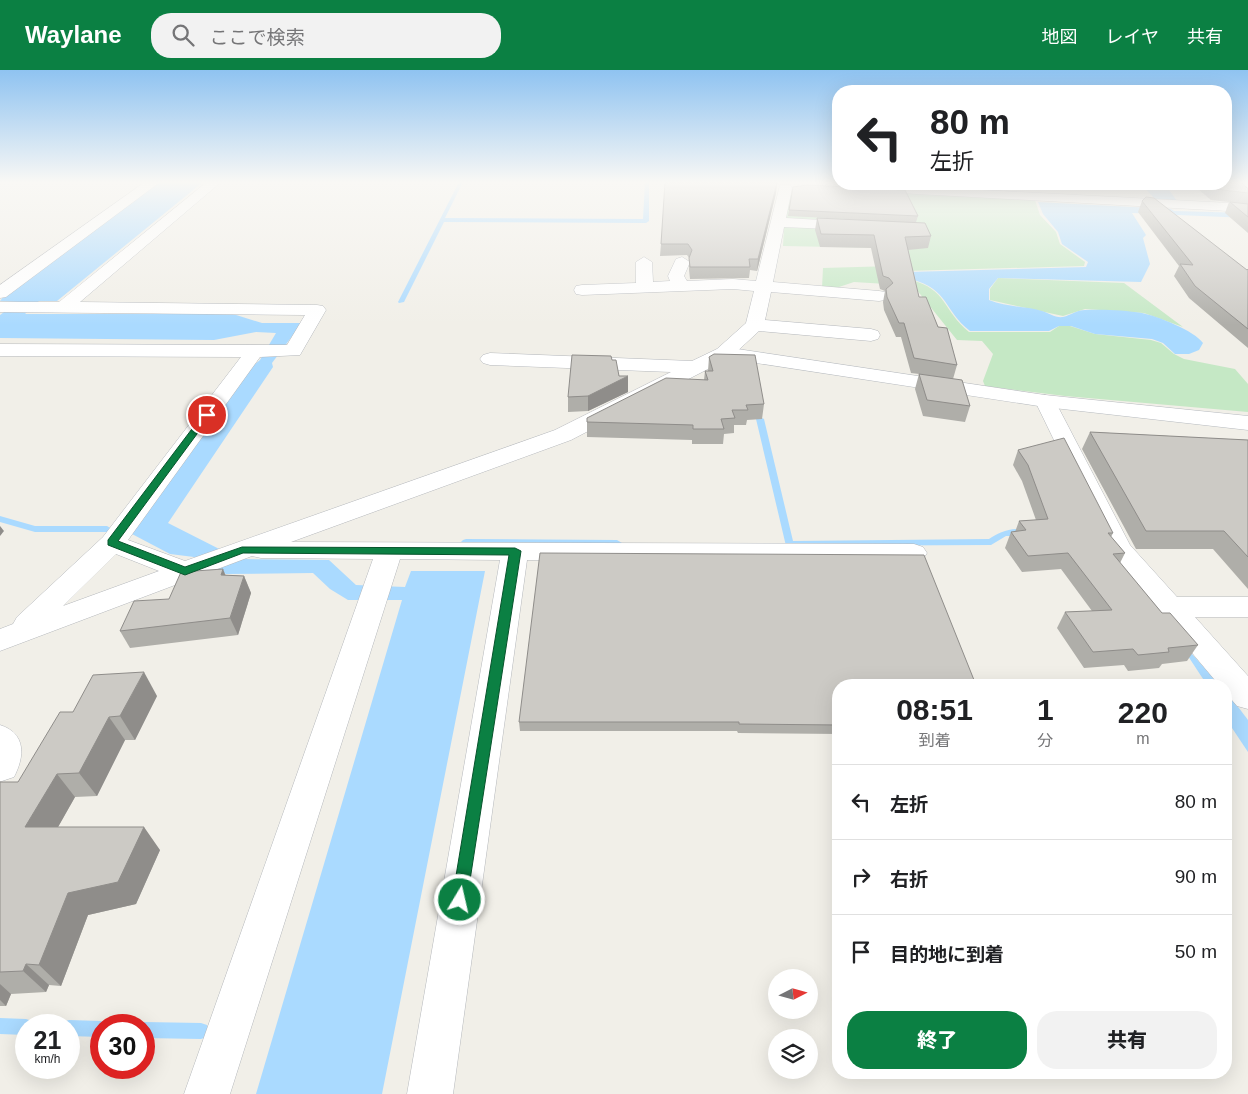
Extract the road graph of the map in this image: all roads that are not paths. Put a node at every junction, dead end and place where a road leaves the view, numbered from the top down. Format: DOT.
graph roads {
  1 [pos="92,230"];
  2 [pos="157,230"];
  3 [pos="776,230"];
  4 [pos="644,262"];
  5 [pos="682,262"];
  6 [pos="681,286"];
  7 [pos="764,286"];
  8 [pos="646,288"];
  9 [pos="582,290"];
  10 [pos="879,296"];
  11 [pos="1,302"];
  12 [pos="63,308"];
  13 [pos="755,325"];
  14 [pos="871,335"];
  15 [pos="0,350"];
  16 [pos="254,352"];
  17 [pos="724,353"];
  18 [pos="490,359"];
  19 [pos="693,368"];
  20 [pos="1045,401"];
  21 [pos="1248,423"];
  22 [pos="112,543"];
  23 [pos="242,550"];
  24 [pos="389,550"];
  25 [pos="515,551"];
  26 [pos="914,553"];
  27 [pos="185,571"];
  28 [pos="1169,607"];
  29 [pos="1248,607"];
  30 [pos="10,636"];
  31 [pos="1248,697"];
  32 [pos="207,1094"];
  33 [pos="430,1094"];
  1 -- 11 [label="street"];
  2 -- 12 [label="street"];
  3 -- 7 [label="street"];
  4 -- 8 [label="street"];
  5 -- 6 [label="street"];
  6 -- 7 [label="street"];
  6 -- 8 [label="street"];
  7 -- 10 [label="street"];
  7 -- 13 [label="street"];
  8 -- 9 [label="street"];
  11 -- 12 [label="street"];
  12 -- 16 [label="street"];
  13 -- 14 [label="street"];
  13 -- 17 [label="street"];
  15 -- 16 [label="street"];
  16 -- 22 [label="street"];
  17 -- 19 [label="street"];
  17 -- 20 [label="street"];
  18 -- 19 [label="street"];
  19 -- 23 [label="street"];
  20 -- 21 [label="street"];
  20 -- 28 [label="street"];
  22 -- 27 [label="street"];
  22 -- 30 [label="street"];
  23 -- 24 [label="street"];
  23 -- 27 [label="street"];
  24 -- 25 [label="street"];
  24 -- 32 [label="street"];
  25 -- 26 [label="street"];
  25 -- 33 [label="street"];
  27 -- 30 [label="street"];
  28 -- 29 [label="street"];
  28 -- 31 [label="street"];
}
